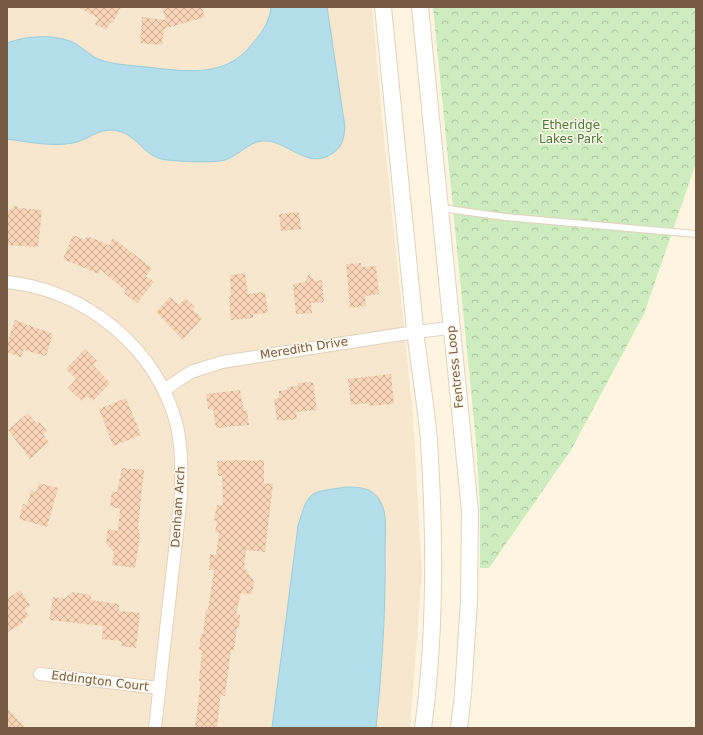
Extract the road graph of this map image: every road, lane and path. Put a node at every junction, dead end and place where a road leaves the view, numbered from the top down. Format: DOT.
graph roads {
  1 [pos="383,7"];
  2 [pos="420,7"];
  3 [pos="441,208"];
  4 [pos="696,234"];
  5 [pos="7,282"];
  6 [pos="450,328"];
  7 [pos="415,332"];
  8 [pos="164,390"];
  9 [pos="40,674"];
  10 [pos="159,688"];
  11 [pos="155,728"];
  12 [pos="423,728"];
  13 [pos="459,728"];
  1 -- 7 [label="street"];
  2 -- 3 [label="street, Fentress Loop"];
  3 -- 4 [label="lane"];
  3 -- 6 [label="street, Fentress Loop"];
  5 -- 8 [label="street, Denham Arch"];
  6 -- 7 [label="street, Meredith Drive"];
  6 -- 13 [label="street, Fentress Loop"];
  7 -- 8 [label="street, Meredith Drive"];
  7 -- 12 [label="street"];
  8 -- 10 [label="street, Denham Arch"];
  9 -- 10 [label="street, Eddington Court"];
  10 -- 11 [label="street, Denham Arch"];
}
